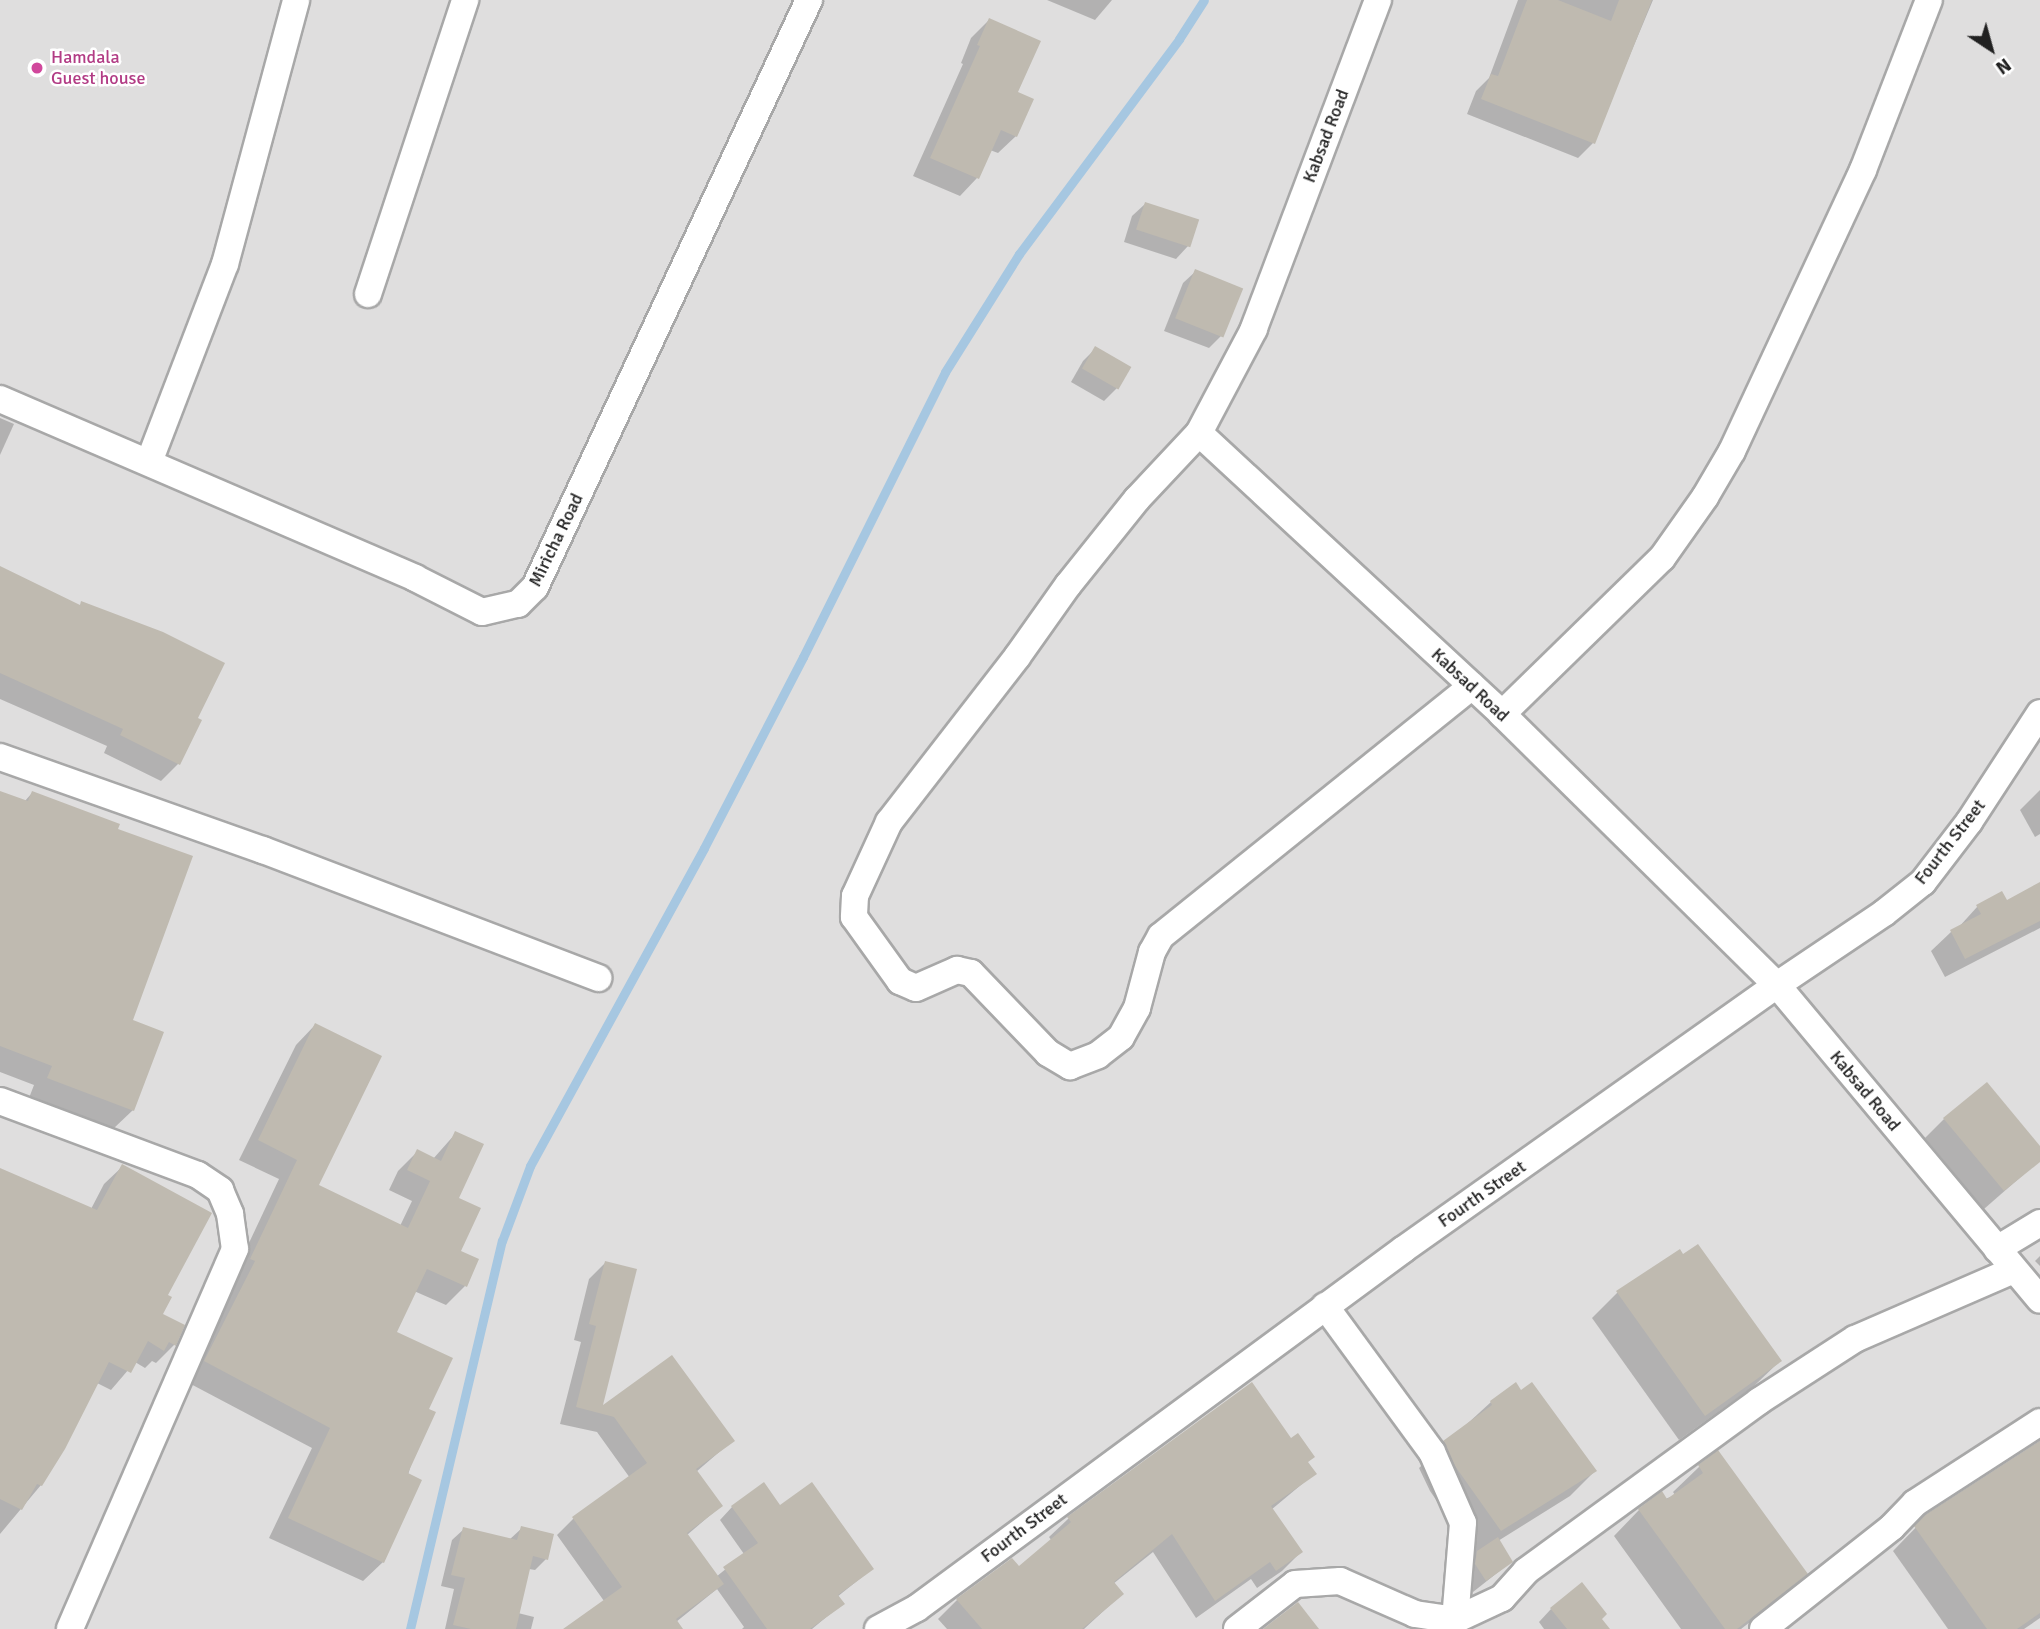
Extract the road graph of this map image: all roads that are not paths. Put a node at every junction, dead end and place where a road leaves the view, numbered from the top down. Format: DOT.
graph roads {
  1 [pos="296,0"];
  2 [pos="465,0"];
  3 [pos="809,0"];
  4 [pos="1378,0"];
  5 [pos="1929,0"];
  6 [pos="368,294"];
  7 [pos="0,399"];
  8 [pos="1199,433"];
  9 [pos="149,462"];
  10 [pos="1472,686"];
  11 [pos="2040,713"];
  12 [pos="1502,714"];
  13 [pos="0,757"];
  14 [pos="598,978"];
  15 [pos="1777,985"];
  16 [pos="3,1109"];
  17 [pos="2040,1223"];
  18 [pos="1997,1248"];
  19 [pos="2014,1270"];
  20 [pos="2040,1299"];
  21 [pos="1325,1306"];
  22 [pos="2040,1422"];
  23 [pos="1455,1620"];
  24 [pos="70,1629"];
  25 [pos="878,1629"];
  26 [pos="1237,1629"];
  27 [pos="1763,1629"];
  1 -- 9 [label="street"];
  2 -- 6 [label="street"];
  3 -- 9 [label="street, Miricha Road"];
  4 -- 8 [label="street, Kabsad Road"];
  5 -- 12 [label="street"];
  7 -- 9 [label="street, Miricha Road"];
  8 -- 10 [label="street, Kabsad Road"];
  8 -- 10 [label="street"];
  10 -- 12 [label="street, Kabsad Road"];
  11 -- 15 [label="street, Fourth Street"];
  12 -- 15 [label="street, Kabsad Road"];
  13 -- 14 [label="street"];
  15 -- 18 [label="street, Kabsad Road"];
  15 -- 21 [label="street, Fourth Street"];
  16 -- 24 [label="street"];
  17 -- 18 [label="street"];
  18 -- 19 [label="street, Kabsad Road"];
  19 -- 20 [label="street, Kabsad Road"];
  19 -- 23 [label="street"];
  21 -- 23 [label="street"];
  21 -- 25 [label="street, Fourth Street"];
  22 -- 27 [label="street"];
  23 -- 26 [label="street"];
}
